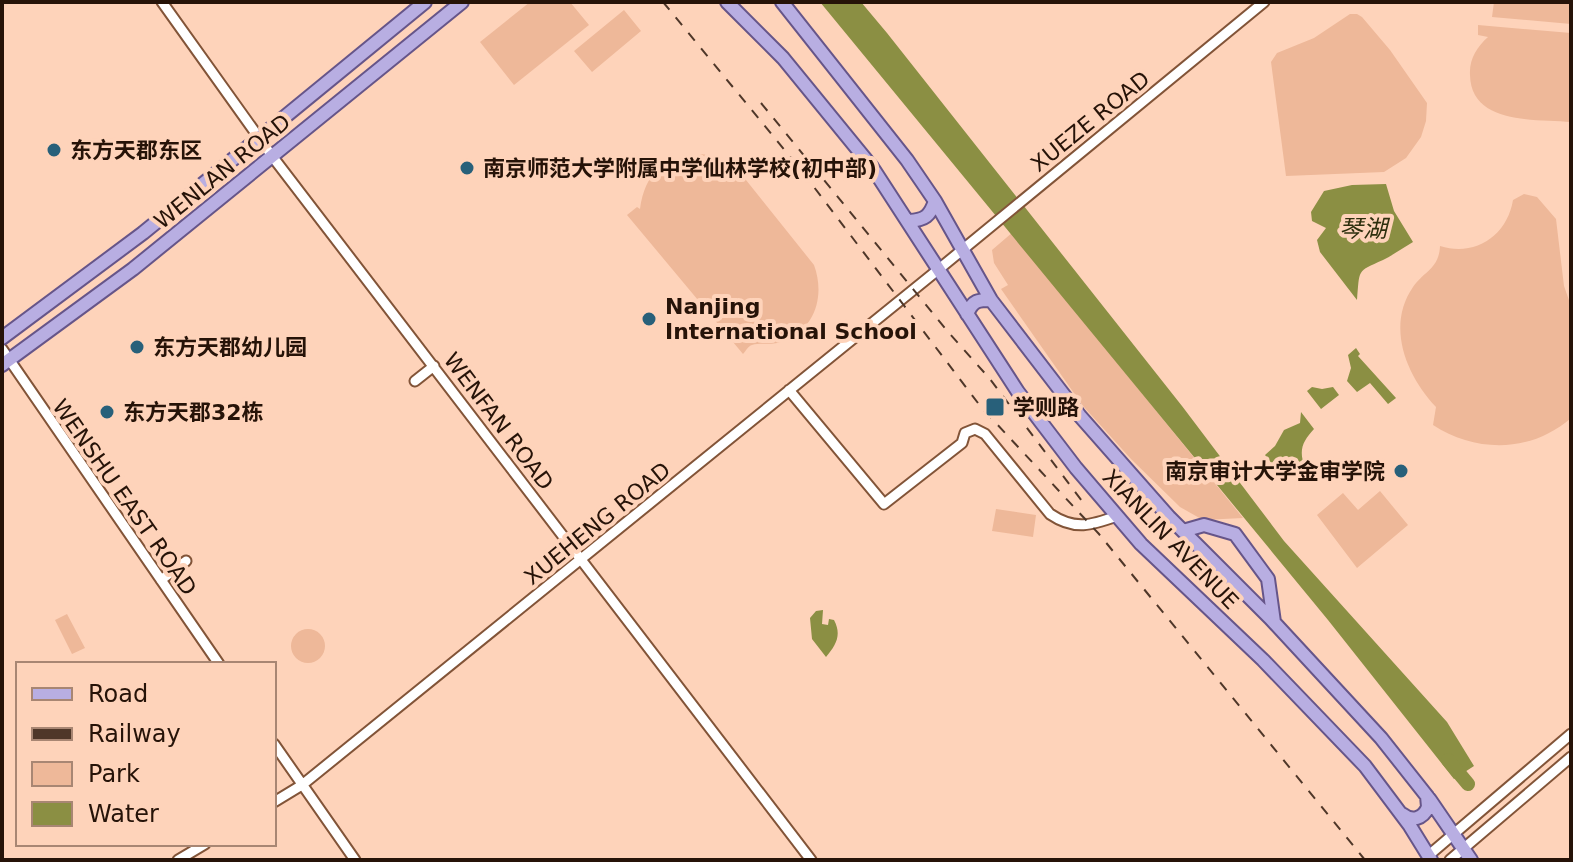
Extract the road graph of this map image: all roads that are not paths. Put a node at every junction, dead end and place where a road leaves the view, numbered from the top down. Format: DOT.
graph roads {
  1 [pos="162,2"];
  2 [pos="425,2"];
  3 [pos="462,2"];
  4 [pos="727,2"];
  5 [pos="782,2"];
  6 [pos="1264,2"];
  7 [pos="260,138"];
  8 [pos="272,156"];
  9 [pos="935,201"];
  10 [pos="909,221"];
  11 [pos="962,249"];
  12 [pos="939,269"];
  13 [pos="991,300"];
  14 [pos="967,314"];
  15 [pos="2,338"];
  16 [pos="4,358"];
  17 [pos="434,366"];
  18 [pos="415,381"];
  19 [pos="789,390"];
  20 [pos="1117,516"];
  21 [pos="1183,531"];
  22 [pos="581,559"];
  23 [pos="186,561"];
  24 [pos="161,580"];
  25 [pos="1274,622"];
  26 [pos="218,662"];
  27 [pos="1571,734"];
  28 [pos="276,747"];
  29 [pos="1571,757"];
  30 [pos="302,785"];
  31 [pos="1427,796"];
  32 [pos="276,801"];
  33 [pos="1402,814"];
  34 [pos="1453,835"];
  35 [pos="202,846"];
  36 [pos="1467,855"];
  37 [pos="1428,858"];
  38 [pos="178,860"];
  39 [pos="355,860"];
  40 [pos="811,860"];
  41 [pos="1450,860"];
  1 -- 7 [label="street, WENFAN ROAD"];
  2 -- 7 [label="main road, WENLAN ROAD"];
  3 -- 8 [label="main road, WENLAN ROAD"];
  4 -- 10 [label="main road, XIANLIN AVENUE"];
  5 -- 9 [label="main road, XIANLIN AVENUE"];
  6 -- 11 [label="street, XUEZE ROAD"];
  7 -- 8 [label="street, WENFAN ROAD"];
  7 -- 15 [label="main road, WENLAN ROAD"];
  8 -- 16 [label="main road, WENLAN ROAD"];
  8 -- 17 [label="street, WENFAN ROAD"];
  9 -- 10 [label="main road"];
  9 -- 11 [label="main road, XIANLIN AVENUE"];
  10 -- 12 [label="main road, XIANLIN AVENUE"];
  11 -- 12 [label="street, XUEZE ROAD"];
  11 -- 13 [label="main road, XIANLIN AVENUE"];
  12 -- 14 [label="main road, XIANLIN AVENUE"];
  12 -- 19 [label="street, XUEHENG ROAD"];
  13 -- 14 [label="main road"];
  13 -- 21 [label="main road, XIANLIN AVENUE"];
  14 -- 20 [label="main road, XIANLIN AVENUE"];
  16 -- 24 [label="street, WENSHU EAST ROAD"];
  17 -- 18 [label="street"];
  17 -- 22 [label="street, WENFAN ROAD"];
  19 -- 20 [label="street"];
  19 -- 22 [label="street, XUEHENG ROAD"];
  20 -- 33 [label="main road, XIANLIN AVENUE"];
  21 -- 25 [label="main road, XIANLIN AVENUE"];
  21 -- 25 [label="main road"];
  22 -- 30 [label="street, XUEHENG ROAD"];
  22 -- 40 [label="street, WENFAN ROAD"];
  23 -- 24 [label="street"];
  24 -- 26 [label="street, WENSHU EAST ROAD"];
  25 -- 31 [label="main road, XIANLIN AVENUE"];
  27 -- 34 [label="street"];
  28 -- 30 [label="street"];
  29 -- 36 [label="street"];
  30 -- 32 [label="street, XUEHENG ROAD"];
  30 -- 39 [label="street"];
  31 -- 33 [label="main road"];
  31 -- 34 [label="main road, XIANLIN AVENUE"];
  33 -- 37 [label="main road, XIANLIN AVENUE"];
  34 -- 36 [label="main road, XIANLIN AVENUE"];
  34 -- 37 [label="street"];
  35 -- 38 [label="street"];
  36 -- 41 [label="street"];
}
